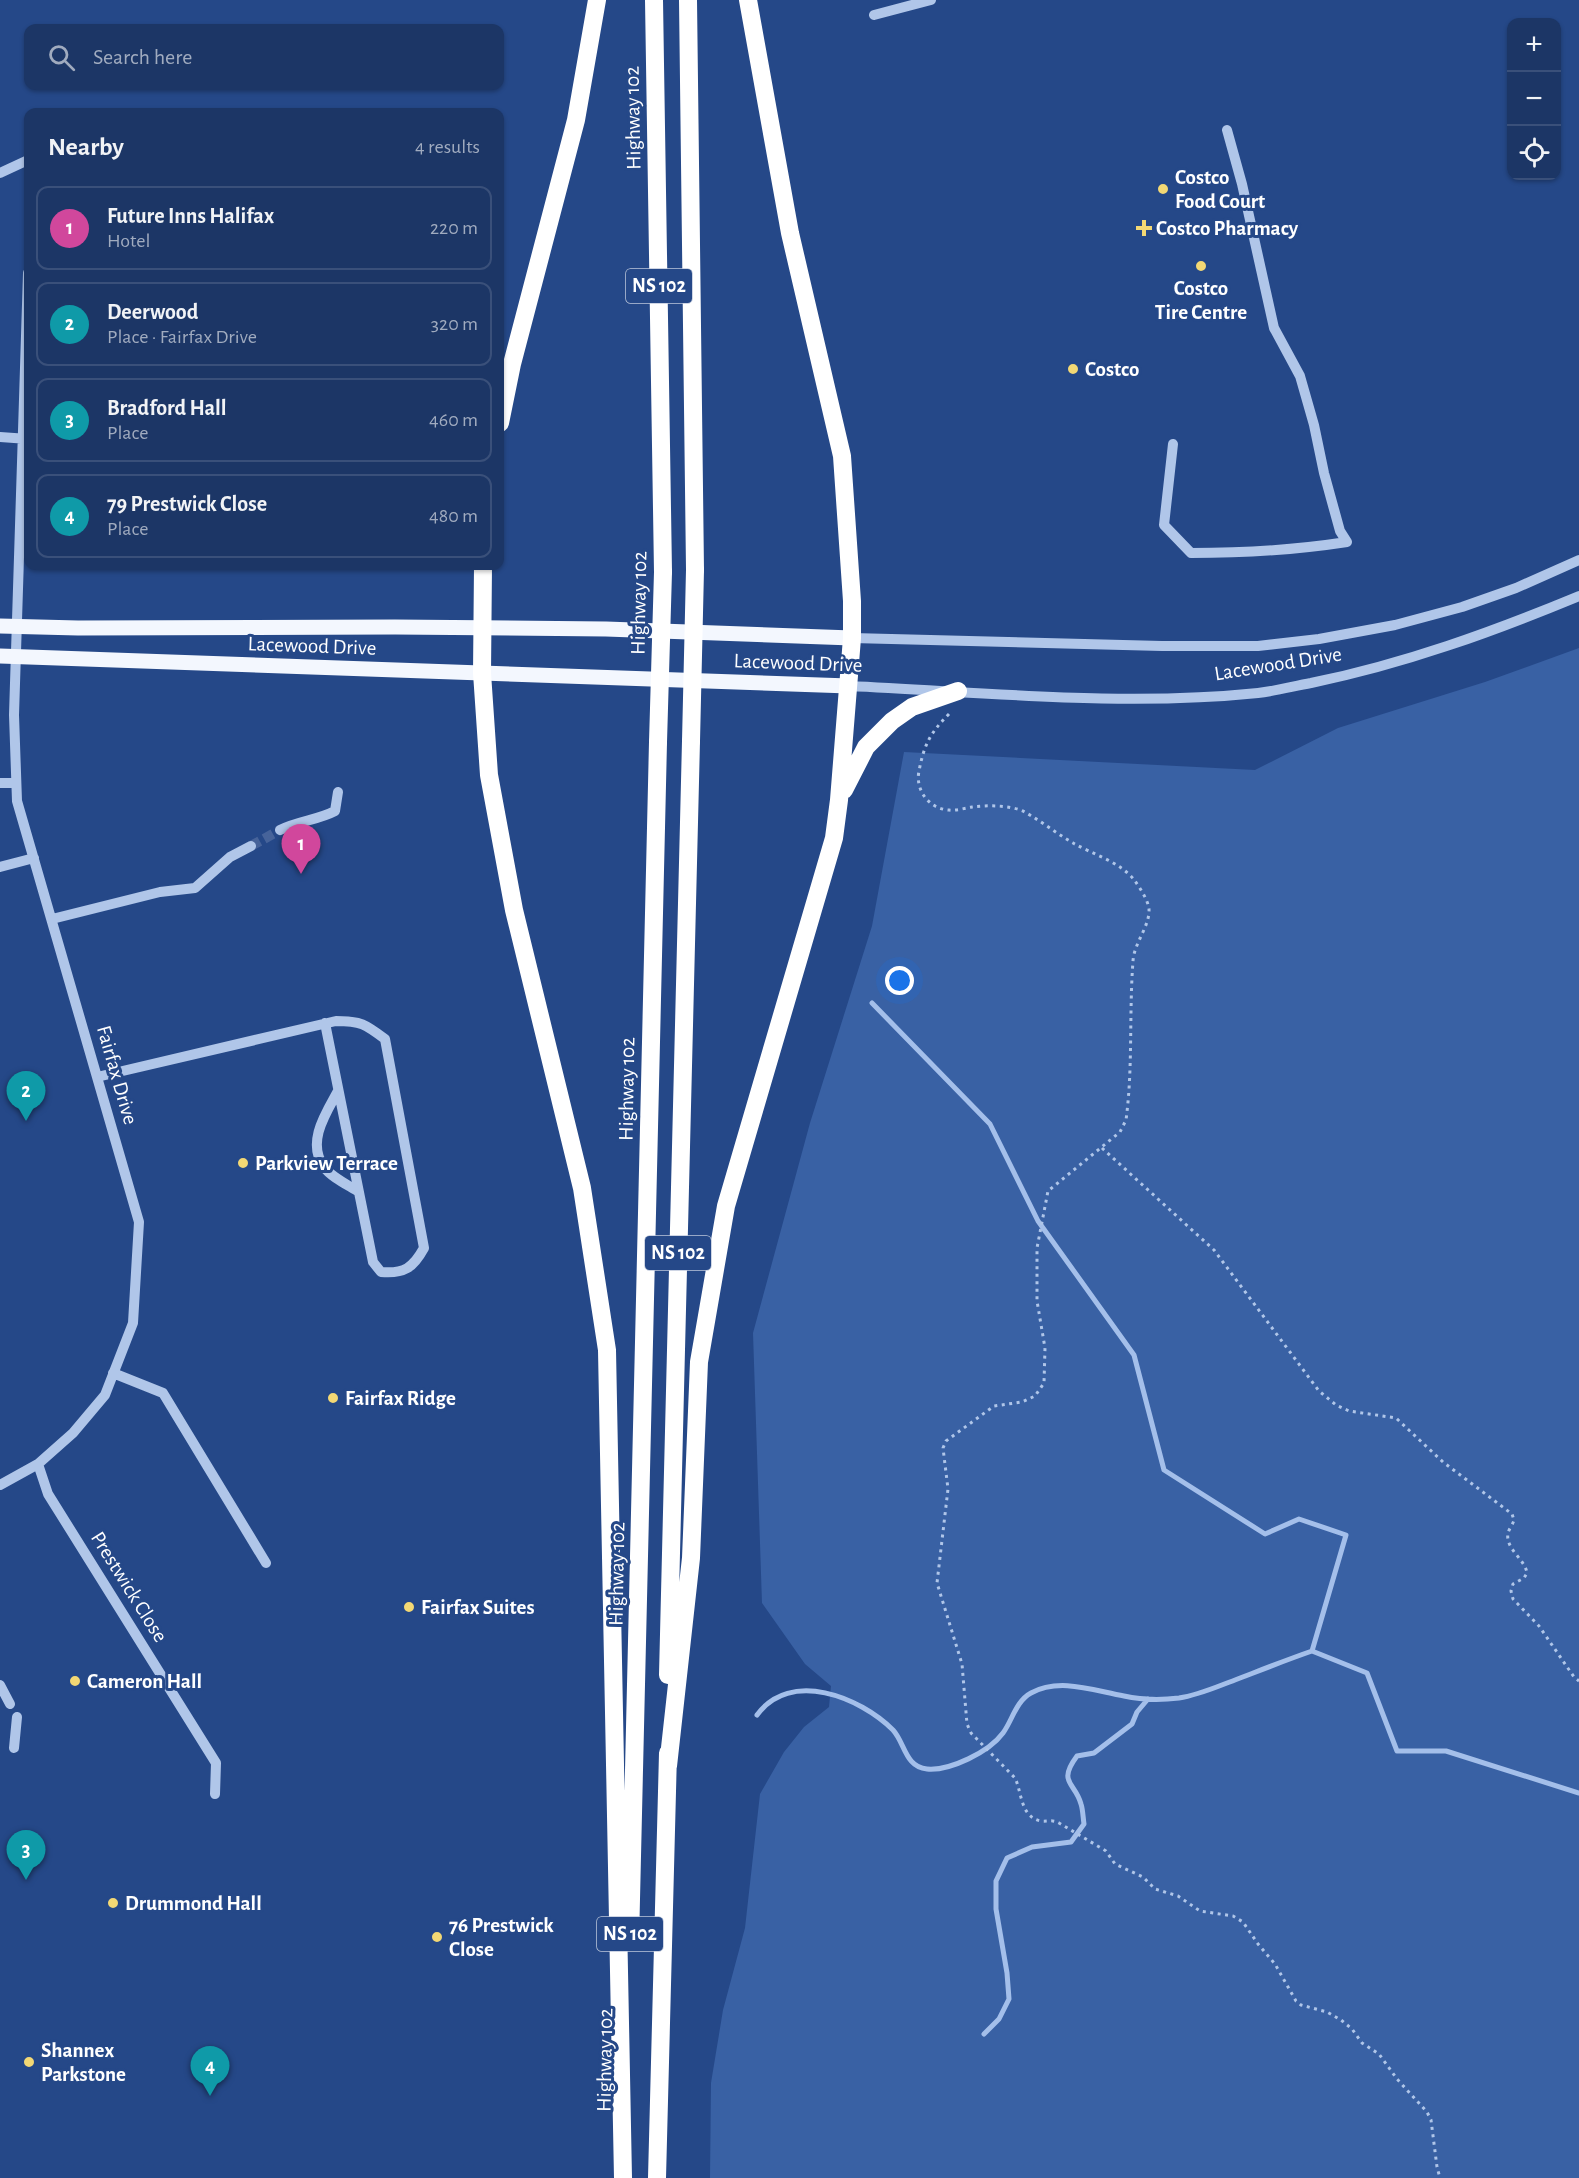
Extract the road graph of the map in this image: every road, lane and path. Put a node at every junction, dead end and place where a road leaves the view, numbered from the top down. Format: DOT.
graph roads {
  1 [pos="597,0"];
  2 [pos="654,0"];
  3 [pos="688,0"];
  4 [pos="748,0"];
  5 [pos="931,0"];
  6 [pos="874,15"];
  7 [pos="1227,130"];
  8 [pos="24,162"];
  9 [pos="0,173"];
  10 [pos="504,403"];
  11 [pos="0,436"];
  12 [pos="24,438"];
  13 [pos="1173,444"];
  14 [pos="24,462"];
  15 [pos="1579,560"];
  16 [pos="483,570"];
  17 [pos="1579,596"];
  18 [pos="0,626"];
  19 [pos="17,626"];
  20 [pos="482,629"];
  21 [pos="852,638"];
  22 [pos="0,656"];
  23 [pos="16,656"];
  24 [pos="482,673"];
  25 [pos="849,686"];
  26 [pos="965,692"];
  27 [pos="0,783"];
  28 [pos="15,783"];
  29 [pos="338,792"];
  30 [pos="839,800"];
  31 [pos="280,830"];
  32 [pos="251,846"];
  33 [pos="34,858"];
  34 [pos="0,867"];
  35 [pos="52,919"];
  36 [pos="325,1023"];
  37 [pos="97,1077"];
  38 [pos="338,1091"];
  39 [pos="1102,1148"];
  40 [pos="359,1192"];
  41 [pos="113,1373"];
  42 [pos="38,1464"];
  43 [pos="0,1485"];
  44 [pos="266,1563"];
  45 [pos="1579,1681"];
  46 [pos="0,1686"];
  47 [pos="10,1704"];
  48 [pos="17,1717"];
  49 [pos="14,1748"];
  50 [pos="668,1766"];
  51 [pos="215,1794"];
  52 [pos="624,2178"];
  53 [pos="657,2178"];
  54 [pos="1440,2178"];
  1 -- 10 [label="highway"];
  2 -- 52 [label="highway, Highway 102 / NS 102, bridge"];
  3 -- 50 [label="highway, NS 102, bridge"];
  4 -- 21 [label="highway"];
  5 -- 6 [label="street"];
  7 -- 13 [label="street"];
  8 -- 9 [label="street"];
  11 -- 12 [label="street"];
  14 -- 19 [label="street, Fairfax Drive"];
  15 -- 21 [label="street, Lacewood Drive"];
  16 -- 20 [label="highway"];
  17 -- 26 [label="street, Lacewood Drive"];
  18 -- 19 [label="main road, Lacewood Drive"];
  19 -- 20 [label="main road, Lacewood Drive"];
  19 -- 23 [label="street, Fairfax Drive"];
  20 -- 21 [label="main road, Lacewood Drive"];
  20 -- 24 [label="highway"];
  21 -- 25 [label="highway"];
  22 -- 23 [label="main road, Lacewood Drive"];
  23 -- 24 [label="main road, Lacewood Drive"];
  23 -- 28 [label="street, Fairfax Drive"];
  24 -- 25 [label="main road, Lacewood Drive"];
  24 -- 52 [label="highway"];
  25 -- 26 [label="street, Lacewood Drive"];
  25 -- 30 [label="highway"];
  26 -- 30 [label="highway"];
  26 -- 39 [label="path"];
  27 -- 28 [label="street"];
  28 -- 33 [label="street, Fairfax Drive"];
  29 -- 31 [label="street"];
  30 -- 50 [label="highway"];
  32 -- 35 [label="street"];
  33 -- 34 [label="street"];
  33 -- 35 [label="street, Fairfax Drive"];
  35 -- 37 [label="street, Fairfax Drive"];
  36 -- 37 [label="street"];
  36 -- 38 [label="street"];
  36 -- 40 [label="street"];
  37 -- 41 [label="street, Fairfax Drive"];
  38 -- 40 [label="street"];
  38 -- 40 [label="street"];
  39 -- 45 [label="path"];
  39 -- 54 [label="path"];
  41 -- 42 [label="street, Fairfax Drive"];
  41 -- 44 [label="street"];
  42 -- 43 [label="street, Fairfax Drive"];
  42 -- 51 [label="street, Prestwick Close"];
  46 -- 47 [label="street"];
  48 -- 49 [label="street"];
  50 -- 53 [label="highway, NS 102"];
}
